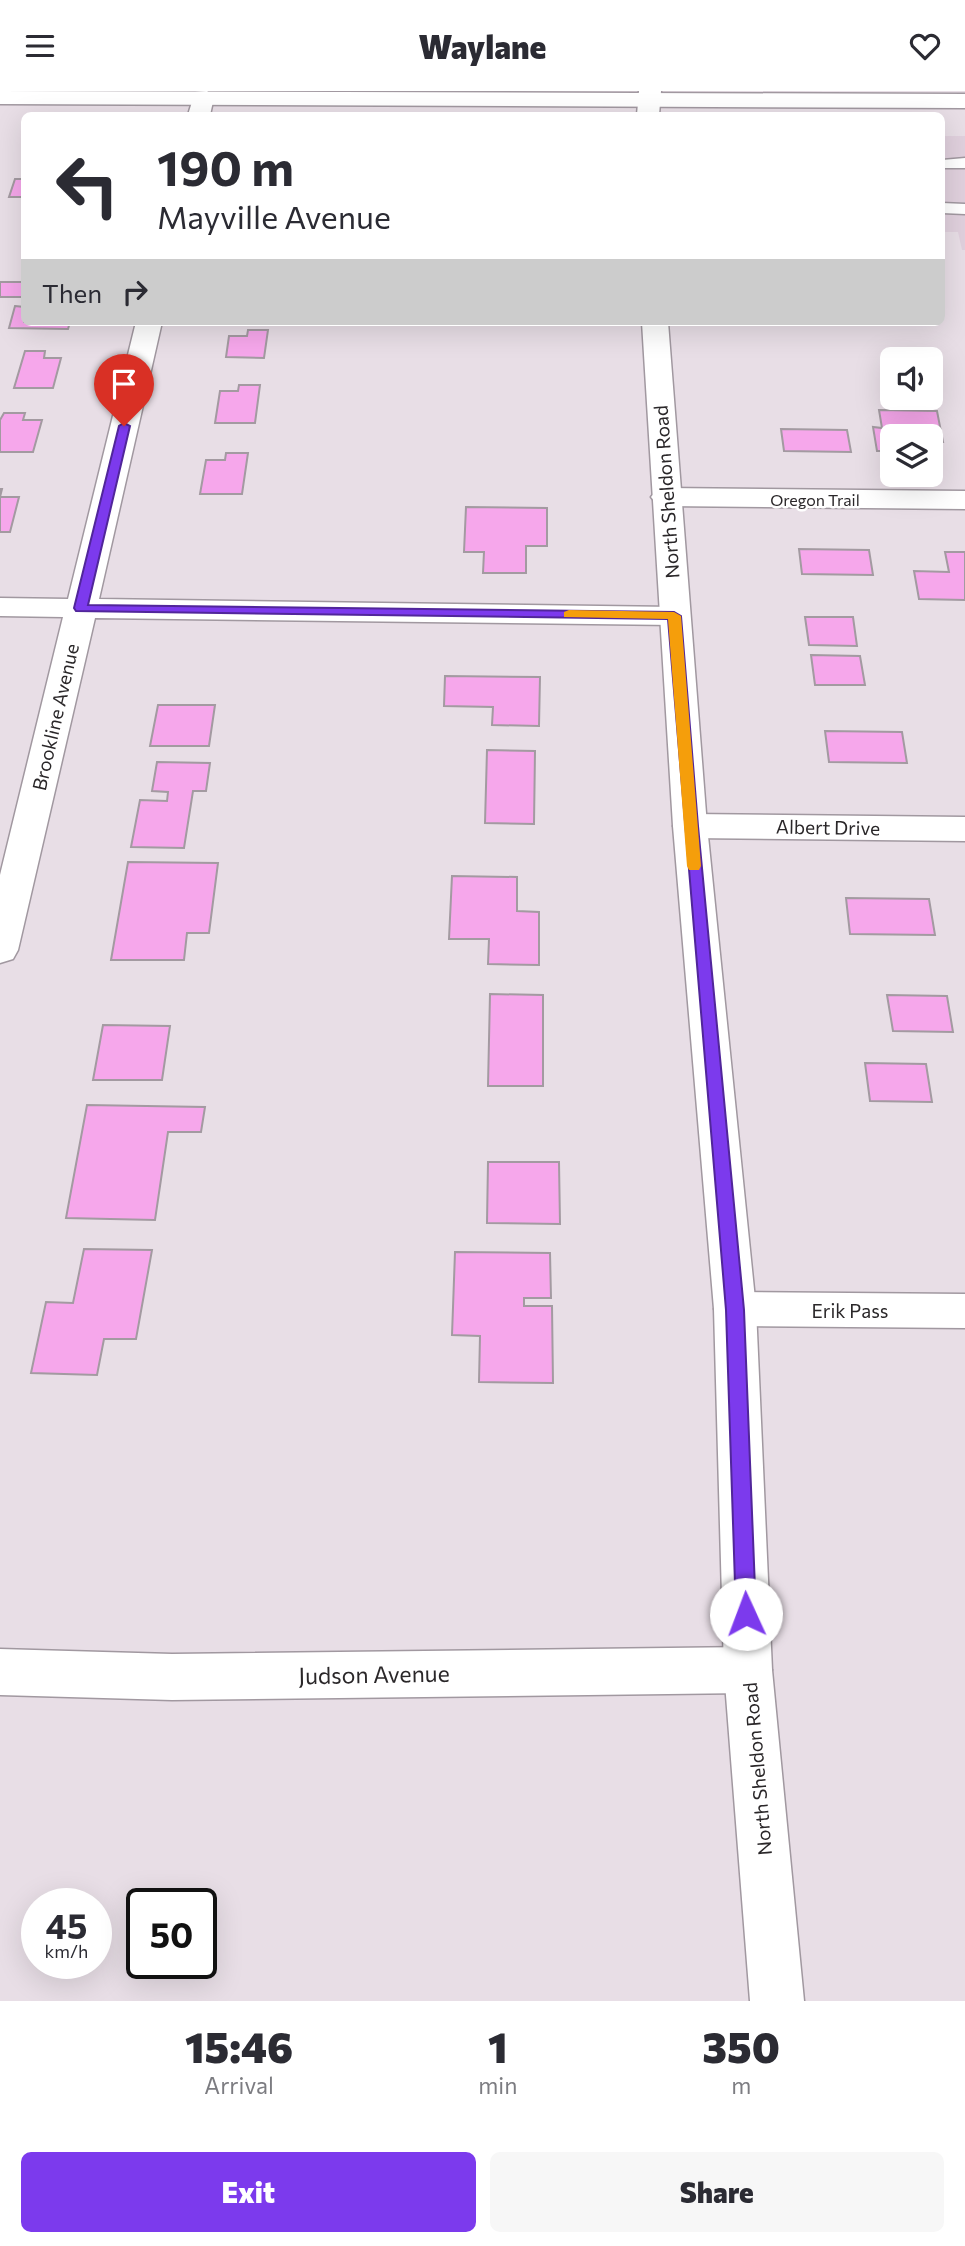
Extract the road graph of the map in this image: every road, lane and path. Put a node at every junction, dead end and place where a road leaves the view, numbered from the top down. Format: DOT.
graph roads {
  1 [pos="175,94"];
  2 [pos="0,97"];
  3 [pos="950,97"];
  4 [pos="649,102"];
  5 [pos="201,106"];
  6 [pos="965,163"];
  7 [pos="945,164"];
  8 [pos="945,208"];
  9 [pos="965,209"];
  10 [pos="148,326"];
  11 [pos="655,326"];
  12 [pos="666,498"];
  13 [pos="965,500"];
  14 [pos="0,607"];
  15 [pos="81,608"];
  16 [pos="674,616"];
  17 [pos="690,826"];
  18 [pos="965,829"];
  19 [pos="0,950"];
  20 [pos="735,1310"];
  21 [pos="965,1311"];
  22 [pos="748,1670"];
  23 [pos="0,1672"];
  24 [pos="777,2001"];
  1 -- 2 [label="street"];
  1 -- 5 [label="street"];
  3 -- 4 [label="street"];
  4 -- 5 [label="street"];
  6 -- 7 [label="lane"];
  8 -- 9 [label="lane"];
  10 -- 15 [label="street, Brookline Avenue"];
  11 -- 12 [label="street, North Sheldon Road"];
  12 -- 13 [label="street, Oregon Trail"];
  12 -- 16 [label="street, North Sheldon Road"];
  14 -- 15 [label="street"];
  15 -- 16 [label="street"];
  15 -- 19 [label="street, Brookline Avenue"];
  16 -- 17 [label="street, North Sheldon Road"];
  17 -- 18 [label="street, Albert Drive"];
  17 -- 20 [label="street, North Sheldon Road"];
  20 -- 21 [label="street, Erik Pass"];
  20 -- 22 [label="street, North Sheldon Road"];
  22 -- 23 [label="street, Judson Avenue"];
  22 -- 24 [label="street, North Sheldon Road"];
}
